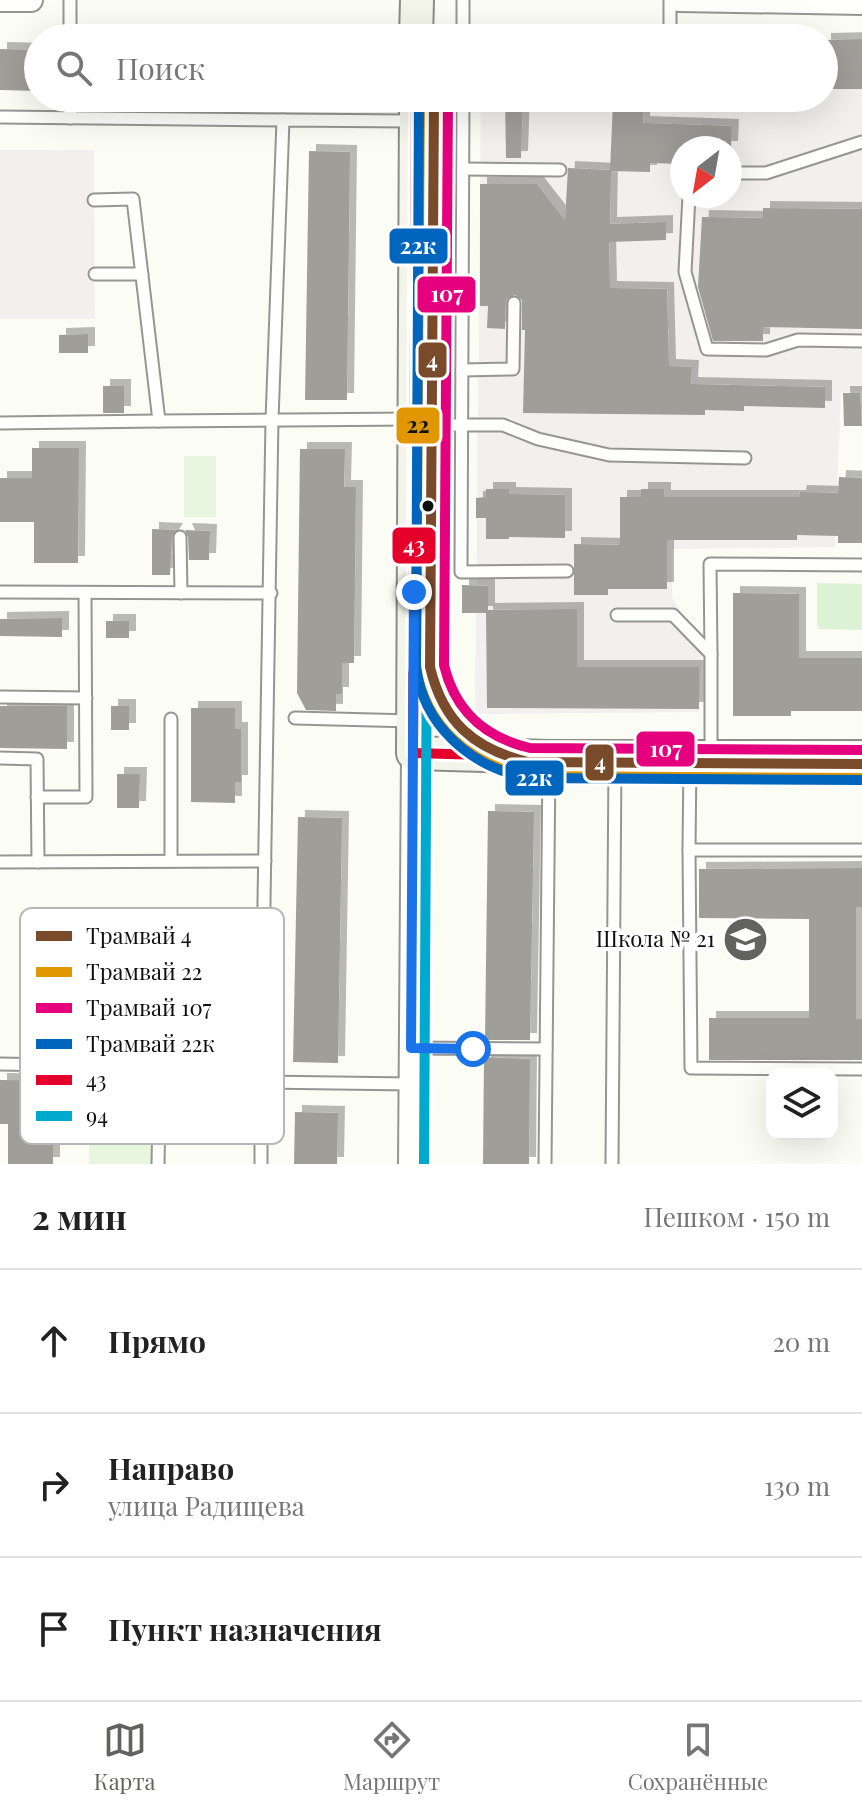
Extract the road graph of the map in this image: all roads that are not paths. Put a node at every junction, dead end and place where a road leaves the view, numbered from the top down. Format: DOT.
graph roads {
  1 [pos="0,0"];
  2 [pos="31,0"];
  3 [pos="70,0"];
  4 [pos="417,0"];
  5 [pos="463,0"];
  6 [pos="670,0"];
  7 [pos="679,0"];
  8 [pos="862,3"];
  9 [pos="70,24"];
  10 [pos="416,24"];
  11 [pos="463,24"];
  12 [pos="670,24"];
  13 [pos="70,112"];
  14 [pos="389,112"];
  15 [pos="416,112"];
  16 [pos="463,112"];
  17 [pos="0,117"];
  18 [pos="70,118"];
  19 [pos="283,120"];
  20 [pos="862,142"];
  21 [pos="463,169"];
  22 [pos="560,170"];
  23 [pos="742,173"];
  24 [pos="94,200"];
  25 [pos="688,208"];
  26 [pos="95,274"];
  27 [pos="142,274"];
  28 [pos="514,303"];
  29 [pos="862,341"];
  30 [pos="462,370"];
  31 [pos="272,420"];
  32 [pos="159,421"];
  33 [pos="415,422"];
  34 [pos="0,423"];
  35 [pos="461,425"];
  36 [pos="745,458"];
  37 [pos="180,537"];
  38 [pos="862,565"];
  39 [pos="567,571"];
  40 [pos="0,592"];
  41 [pos="85,593"];
  42 [pos="181,593"];
  43 [pos="271,593"];
  44 [pos="617,615"];
  45 [pos="711,654"];
  46 [pos="0,697"];
  47 [pos="86,698"];
  48 [pos="295,718"];
  49 [pos="171,719"];
  50 [pos="413,721"];
  51 [pos="413,753"];
  52 [pos="549,757"];
  53 [pos="615,757"];
  54 [pos="700,757"];
  55 [pos="862,757"];
  56 [pos="0,758"];
  57 [pos="37,797"];
  58 [pos="689,850"];
  59 [pos="862,850"];
  60 [pos="171,861"];
  61 [pos="265,861"];
  62 [pos="0,862"];
  63 [pos="38,862"];
  64 [pos="264,908"];
  65 [pos="411,1048"];
  66 [pos="546,1049"];
  67 [pos="0,1064"];
  68 [pos="20,1064"];
  69 [pos="862,1069"];
  70 [pos="284,1082"];
  71 [pos="411,1084"];
  72 [pos="158,1144"];
  73 [pos="158,1164"];
  74 [pos="410,1164"];
  75 [pos="545,1164"];
  76 [pos="612,1164"];
  1 -- 2 [label="street"];
  3 -- 9 [label="lane"];
  4 -- 10 [label="street"];
  5 -- 11 [label="lane"];
  6 -- 12 [label="lane"];
  7 -- 8 [label="street"];
  13 -- 18 [label="lane"];
  14 -- 19 [label="lane"];
  15 -- 33 [label="street"];
  16 -- 21 [label="lane"];
  17 -- 18 [label="lane"];
  18 -- 19 [label="lane"];
  19 -- 31 [label="lane"];
  20 -- 23 [label="lane"];
  21 -- 22 [label="lane"];
  21 -- 30 [label="lane"];
  24 -- 27 [label="lane"];
  25 -- 29 [label="lane"];
  26 -- 27 [label="lane"];
  27 -- 32 [label="lane"];
  28 -- 30 [label="lane"];
  30 -- 35 [label="lane"];
  31 -- 32 [label="lane"];
  31 -- 33 [label="lane"];
  31 -- 43 [label="lane"];
  32 -- 34 [label="lane"];
  33 -- 35 [label="lane"];
  33 -- 50 [label="street"];
  35 -- 36 [label="lane"];
  35 -- 39 [label="lane"];
  37 -- 42 [label="lane"];
  38 -- 45 [label="lane"];
  40 -- 41 [label="lane"];
  41 -- 42 [label="lane"];
  41 -- 47 [label="lane"];
  42 -- 43 [label="lane"];
  43 -- 61 [label="lane"];
  44 -- 45 [label="lane"];
  45 -- 54 [label="lane"];
  46 -- 47 [label="lane"];
  47 -- 57 [label="lane"];
  48 -- 50 [label="lane"];
  49 -- 60 [label="lane"];
  50 -- 51 [label="street"];
  51 -- 52 [label="street"];
  51 -- 65 [label="street"];
  52 -- 53 [label="street"];
  52 -- 66 [label="lane"];
  53 -- 54 [label="street"];
  53 -- 76 [label="lane"];
  54 -- 55 [label="street"];
  54 -- 58 [label="lane"];
  56 -- 57 [label="lane"];
  57 -- 63 [label="lane"];
  58 -- 59 [label="lane"];
  58 -- 69 [label="lane"];
  60 -- 61 [label="lane"];
  60 -- 63 [label="lane"];
  61 -- 64 [label="lane"];
  62 -- 63 [label="lane"];
  65 -- 66 [label="lane"];
  65 -- 71 [label="street"];
  66 -- 75 [label="lane"];
  67 -- 68 [label="lane"];
  70 -- 71 [label="lane"];
  71 -- 74 [label="street"];
  72 -- 73 [label="lane"];
}
